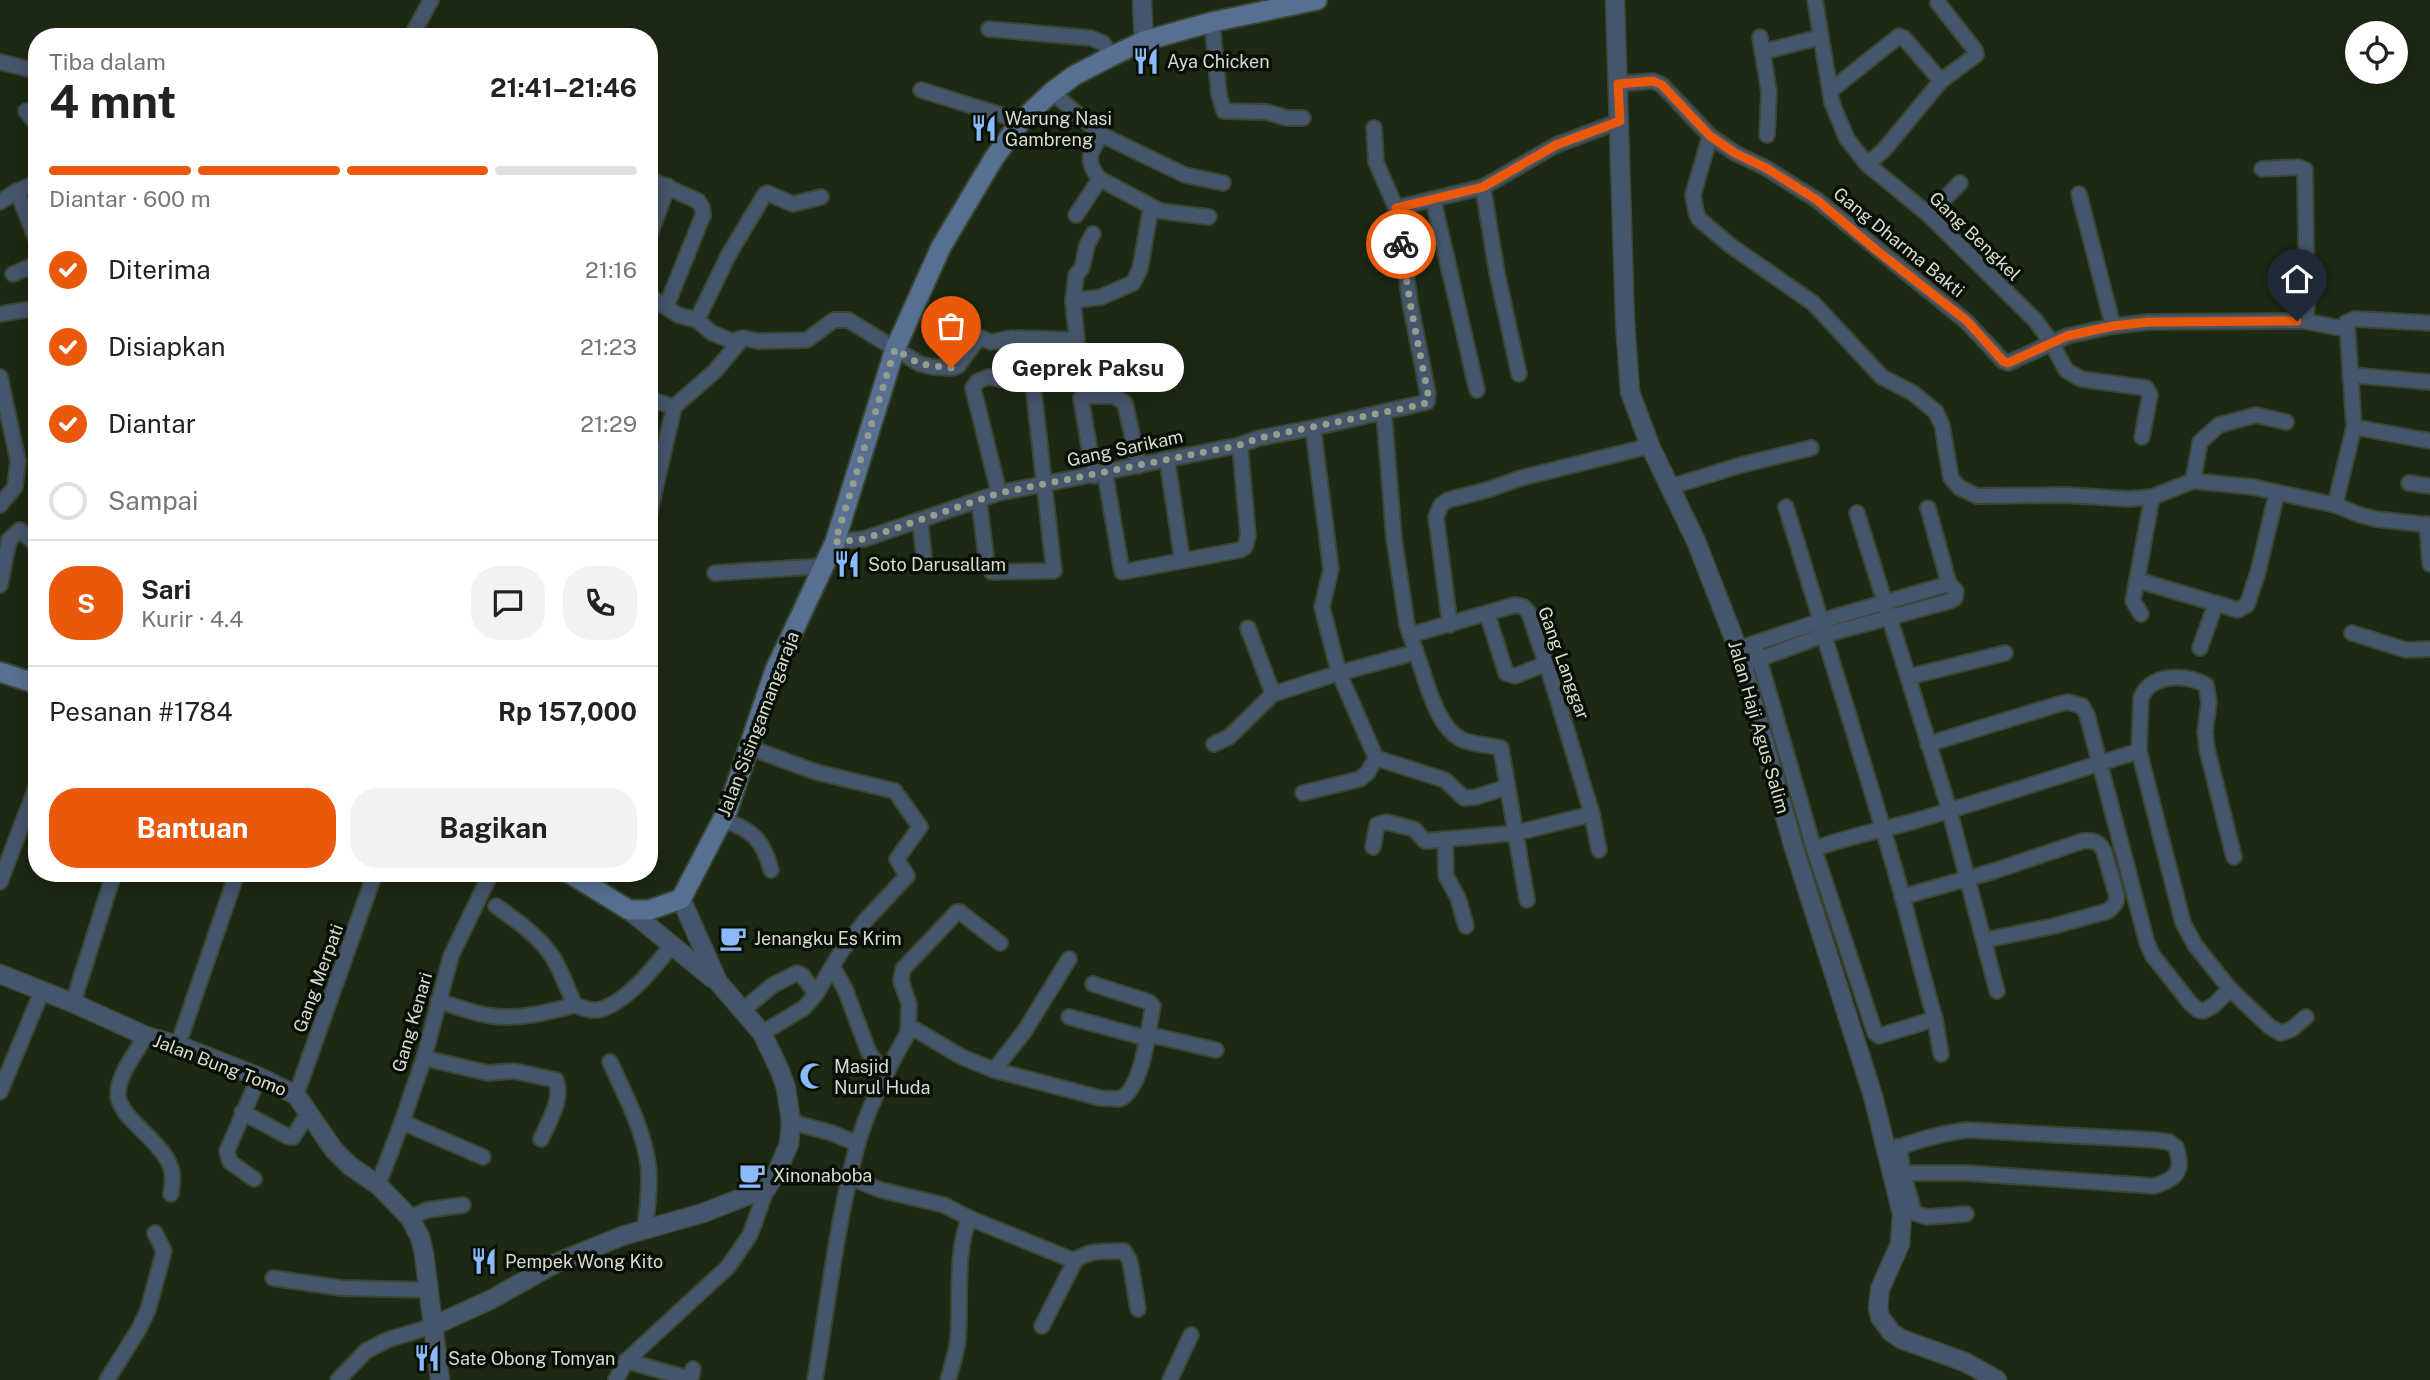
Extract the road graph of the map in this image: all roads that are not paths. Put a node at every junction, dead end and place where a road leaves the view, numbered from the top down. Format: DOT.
graph roads {
  1 [pos="431,0"];
  2 [pos="1142,0"];
  3 [pos="1317,0"];
  4 [pos="1615,0"];
  5 [pos="1815,0"];
  6 [pos="1938,3"];
  7 [pos="1212,22"];
  8 [pos="416,28"];
  9 [pos="989,29"];
  10 [pos="1821,37"];
  11 [pos="1144,41"];
  12 [pos="1112,56"];
  13 [pos="0,62"];
  14 [pos="28,69"];
  15 [pos="1941,81"];
  16 [pos="1618,84"];
  17 [pos="921,90"];
  18 [pos="1830,91"];
  19 [pos="1052,92"];
  20 [pos="26,111"];
  21 [pos="28,114"];
  22 [pos="1303,118"];
  23 [pos="1021,121"];
  24 [pos="1620,121"];
  25 [pos="1374,128"];
  26 [pos="1102,135"];
  27 [pos="1767,135"];
  28 [pos="1710,136"];
  29 [pos="1867,164"];
  30 [pos="2262,169"];
  31 [pos="1100,179"];
  32 [pos="658,182"];
  33 [pos="1223,183"];
  34 [pos="1959,183"];
  35 [pos="668,186"];
  36 [pos="28,187"];
  37 [pos="1483,187"];
  38 [pos="17,191"];
  39 [pos="2079,194"];
  40 [pos="821,197"];
  41 [pos="1433,199"];
  42 [pos="0,202"];
  43 [pos="1151,207"];
  44 [pos="1396,208"];
  45 [pos="658,213"];
  46 [pos="1076,215"];
  47 [pos="1929,215"];
  48 [pos="1209,217"];
  49 [pos="28,218"];
  50 [pos="1093,234"];
  51 [pos="28,268"];
  52 [pos="13,274"];
  53 [pos="1073,301"];
  54 [pos="658,302"];
  55 [pos="666,307"];
  56 [pos="28,309"];
  57 [pos="0,314"];
  58 [pos="697,320"];
  59 [pos="2302,321"];
  60 [pos="2430,323"];
  61 [pos="2113,326"];
  62 [pos="2346,329"];
  63 [pos="743,338"];
  64 [pos="2051,342"];
  65 [pos="893,357"];
  66 [pos="1518,374"];
  67 [pos="2350,375"];
  68 [pos="0,377"];
  69 [pos="2430,382"];
  70 [pos="1477,390"];
  71 [pos="658,402"];
  72 [pos="674,407"];
  73 [pos="1384,413"];
  74 [pos="2286,422"];
  75 [pos="2354,427"];
  76 [pos="1313,428"];
  77 [pos="2142,437"];
  78 [pos="2430,441"];
  79 [pos="1240,445"];
  80 [pos="1650,446"];
  81 [pos="1811,448"];
  82 [pos="1167,459"];
  83 [pos="1139,466"];
  84 [pos="1099,474"];
  85 [pos="658,477"];
  86 [pos="2193,481"];
  87 [pos="1043,484"];
  88 [pos="2409,484"];
  89 [pos="2430,486"];
  90 [pos="1670,487"];
  91 [pos="2277,492"];
  92 [pos="999,493"];
  93 [pos="2152,497"];
  94 [pos="979,500"];
  95 [pos="0,505"];
  96 [pos="2335,505"];
  97 [pos="1786,507"];
  98 [pos="1928,508"];
  99 [pos="1857,513"];
  100 [pos="920,520"];
  101 [pos="2428,524"];
  102 [pos="5,537"];
  103 [pos="28,537"];
  104 [pos="835,542"];
  105 [pos="923,556"];
  106 [pos="1182,559"];
  107 [pos="2430,564"];
  108 [pos="825,566"];
  109 [pos="722,573"];
  110 [pos="2137,580"];
  111 [pos="0,585"];
  112 [pos="2216,603"];
  113 [pos="1887,610"];
  114 [pos="1487,613"];
  115 [pos="2141,614"];
  116 [pos="1450,625"];
  117 [pos="1248,628"];
  118 [pos="1823,628"];
  119 [pos="2352,633"];
  120 [pos="1412,642"];
  121 [pos="2200,649"];
  122 [pos="2430,649"];
  123 [pos="2005,653"];
  124 [pos="1749,654"];
  125 [pos="1545,664"];
  126 [pos="0,672"];
  127 [pos="1339,673"];
  128 [pos="1908,677"];
  129 [pos="28,681"];
  130 [pos="1273,694"];
  131 [pos="1214,744"];
  132 [pos="1928,744"];
  133 [pos="748,747"];
  134 [pos="2139,751"];
  135 [pos="1376,758"];
  136 [pos="2099,764"];
  137 [pos="1507,788"];
  138 [pos="1303,793"];
  139 [pos="28,809"];
  140 [pos="1949,809"];
  141 [pos="725,814"];
  142 [pos="1592,814"];
  143 [pos="1882,831"];
  144 [pos="1516,833"];
  145 [pos="1445,839"];
  146 [pos="1373,847"];
  147 [pos="1814,849"];
  148 [pos="1599,850"];
  149 [pos="2234,857"];
  150 [pos="771,870"];
  151 [pos="1968,877"];
  152 [pos="111,882"];
  153 [pos="234,882"];
  154 [pos="372,882"];
  155 [pos="487,882"];
  156 [pos="584,882"];
  157 [pos="0,883"];
  158 [pos="1902,897"];
  159 [pos="681,899"];
  160 [pos="1527,900"];
  161 [pos="496,906"];
  162 [pos="629,910"];
  163 [pos="1466,926"];
  164 [pos="1985,940"];
  165 [pos="1000,943"];
  166 [pos="673,944"];
  167 [pos="1069,960"];
  168 [pos="833,968"];
  169 [pos="0,974"];
  170 [pos="718,982"];
  171 [pos="1093,984"];
  172 [pos="2230,989"];
  173 [pos="42,991"];
  174 [pos="1997,991"];
  175 [pos="816,994"];
  176 [pos="438,1001"];
  177 [pos="73,1003"];
  178 [pos="575,1005"];
  179 [pos="743,1010"];
  180 [pos="1069,1017"];
  181 [pos="2306,1017"];
  182 [pos="1935,1019"];
  183 [pos="762,1033"];
  184 [pos="908,1033"];
  185 [pos="146,1036"];
  186 [pos="1147,1036"];
  187 [pos="178,1045"];
  188 [pos="1216,1050"];
  189 [pos="1941,1054"];
  190 [pos="424,1058"];
  191 [pos="610,1062"];
  192 [pos="994,1070"];
  193 [pos="886,1075"];
  194 [pos="259,1077"];
  195 [pos="1,1087"];
  196 [pos="296,1095"];
  197 [pos="242,1112"];
  198 [pos="309,1112"];
  199 [pos="402,1122"];
  200 [pos="791,1122"];
  201 [pos="541,1139"];
  202 [pos="858,1144"];
  203 [pos="1893,1149"];
  204 [pos="483,1157"];
  205 [pos="1903,1173"];
  206 [pos="850,1178"];
  207 [pos="254,1179"];
  208 [pos="378,1185"];
  209 [pos="766,1188"];
  210 [pos="171,1194"];
  211 [pos="463,1205"];
  212 [pos="1966,1214"];
  213 [pos="410,1218"];
  214 [pos="969,1218"];
  215 [pos="645,1230"];
  216 [pos="155,1233"];
  217 [pos="1076,1261"];
  218 [pos="272,1278"];
  219 [pos="428,1290"];
  220 [pos="1139,1308"];
  221 [pos="433,1326"];
  222 [pos="1042,1326"];
  223 [pos="1191,1335"];
  224 [pos="626,1361"];
  225 [pos="693,1369"];
  226 [pos="107,1380"];
  227 [pos="338,1380"];
  228 [pos="440,1380"];
  229 [pos="616,1380"];
  230 [pos="815,1380"];
  231 [pos="948,1380"];
  232 [pos="1170,1380"];
  233 [pos="1997,1380"];
  1 -- 8 [label="street"];
  2 -- 11 [label="street"];
  3 -- 7 [label="main road, Jalan Sisingamangaraja"];
  4 -- 16 [label="street, Jalan Haji Agus Salim"];
  5 -- 10 [label="street, Gang Bengkel"];
  6 -- 15 [label="street"];
  7 -- 11 [label="main road, Jalan Sisingamangaraja"];
  7 -- 22 [label="street"];
  9 -- 12 [label="street"];
  10 -- 18 [label="street, Gang Bengkel"];
  10 -- 27 [label="street"];
  11 -- 12 [label="main road, Jalan Sisingamangaraja"];
  12 -- 19 [label="main road, Jalan Sisingamangaraja"];
  13 -- 14 [label="street"];
  15 -- 18 [label="street"];
  15 -- 29 [label="street"];
  16 -- 24 [label="street, Jalan Haji Agus Salim"];
  16 -- 28 [label="street, Gang Dharma Bakti"];
  17 -- 23 [label="street"];
  18 -- 29 [label="street, Gang Bengkel"];
  19 -- 23 [label="main road, Jalan Sisingamangaraja"];
  19 -- 26 [label="street"];
  20 -- 21 [label="street"];
  23 -- 65 [label="main road, Jalan Sisingamangaraja"];
  24 -- 37 [label="street"];
  24 -- 80 [label="street, Jalan Haji Agus Salim"];
  25 -- 44 [label="street"];
  26 -- 31 [label="street"];
  26 -- 33 [label="street"];
  28 -- 64 [label="street, Gang Dharma Bakti"];
  28 -- 93 [label="street"];
  29 -- 47 [label="street, Gang Bengkel"];
  30 -- 59 [label="street"];
  31 -- 43 [label="street"];
  31 -- 46 [label="street"];
  32 -- 35 [label="street"];
  34 -- 47 [label="street"];
  35 -- 45 [label="street"];
  35 -- 55 [label="street"];
  36 -- 38 [label="street"];
  37 -- 41 [label="street"];
  37 -- 66 [label="street"];
  38 -- 42 [label="street"];
  38 -- 49 [label="street"];
  39 -- 61 [label="street"];
  40 -- 58 [label="street"];
  41 -- 44 [label="street"];
  41 -- 70 [label="street"];
  43 -- 48 [label="street"];
  43 -- 53 [label="street"];
  44 -- 73 [label="street, Gang Sarikam"];
  47 -- 64 [label="street, Gang Bengkel"];
  50 -- 53 [label="street"];
  51 -- 52 [label="street"];
  53 -- 65 [label="street"];
  54 -- 55 [label="street"];
  55 -- 58 [label="street"];
  56 -- 57 [label="street"];
  58 -- 63 [label="street"];
  59 -- 61 [label="street"];
  59 -- 62 [label="street"];
  60 -- 62 [label="street"];
  61 -- 64 [label="street"];
  62 -- 67 [label="street"];
  63 -- 65 [label="street"];
  63 -- 72 [label="street"];
  64 -- 77 [label="street, Gang Bengkel"];
  65 -- 104 [label="main road, Jalan Sisingamangaraja"];
  67 -- 69 [label="street"];
  67 -- 75 [label="street"];
  68 -- 95 [label="street"];
  71 -- 72 [label="street"];
  72 -- 85 [label="street"];
  73 -- 76 [label="street, Gang Sarikam"];
  73 -- 120 [label="street"];
  74 -- 86 [label="street"];
  75 -- 78 [label="street"];
  75 -- 96 [label="street"];
  76 -- 79 [label="street, Gang Sarikam"];
  76 -- 127 [label="street"];
  79 -- 82 [label="street, Gang Sarikam"];
  79 -- 106 [label="street"];
  80 -- 90 [label="street, Jalan Haji Agus Salim"];
  80 -- 116 [label="street"];
  81 -- 90 [label="street"];
  82 -- 83 [label="street, Gang Sarikam"];
  82 -- 106 [label="street"];
  83 -- 84 [label="street, Gang Sarikam"];
  83 -- 84 [label="street"];
  84 -- 87 [label="street, Gang Sarikam"];
  84 -- 106 [label="street"];
  86 -- 91 [label="street"];
  86 -- 93 [label="street"];
  87 -- 92 [label="street, Gang Sarikam"];
  87 -- 92 [label="street"];
  87 -- 94 [label="street"];
  88 -- 89 [label="street"];
  90 -- 124 [label="street, Jalan Haji Agus Salim"];
  91 -- 96 [label="street"];
  91 -- 112 [label="street"];
  92 -- 94 [label="street, Gang Sarikam"];
  93 -- 110 [label="street"];
  94 -- 100 [label="street, Gang Sarikam"];
  96 -- 101 [label="street"];
  97 -- 118 [label="street"];
  98 -- 113 [label="street"];
  99 -- 113 [label="street"];
  100 -- 104 [label="street, Gang Sarikam"];
  100 -- 105 [label="street"];
  101 -- 107 [label="street"];
  102 -- 103 [label="street"];
  102 -- 111 [label="street"];
  104 -- 108 [label="main road, Jalan Sisingamangaraja"];
  108 -- 109 [label="street"];
  108 -- 133 [label="main road, Jalan Sisingamangaraja"];
  110 -- 112 [label="street"];
  110 -- 115 [label="street"];
  112 -- 121 [label="street"];
  113 -- 118 [label="street"];
  113 -- 128 [label="street"];
  114 -- 116 [label="street, Gang Langgar"];
  114 -- 125 [label="street, Gang Langgar"];
  114 -- 125 [label="street"];
  116 -- 120 [label="street, Gang Langgar"];
  117 -- 130 [label="street"];
  118 -- 124 [label="street"];
  118 -- 143 [label="street"];
  119 -- 122 [label="street"];
  120 -- 127 [label="street, Gang Langgar"];
  120 -- 137 [label="street"];
  123 -- 128 [label="street"];
  124 -- 147 [label="street"];
  124 -- 203 [label="street, Jalan Haji Agus Salim"];
  125 -- 142 [label="street, Gang Langgar"];
  126 -- 129 [label="main road"];
  127 -- 130 [label="street, Gang Langgar"];
  127 -- 135 [label="street"];
  128 -- 132 [label="street"];
  130 -- 131 [label="street"];
  132 -- 136 [label="street"];
  132 -- 140 [label="street"];
  133 -- 141 [label="main road, Jalan Sisingamangaraja"];
  133 -- 168 [label="street"];
  134 -- 136 [label="street"];
  134 -- 149 [label="street"];
  134 -- 172 [label="street"];
  135 -- 137 [label="street"];
  135 -- 138 [label="street"];
  136 -- 140 [label="street"];
  136 -- 172 [label="street"];
  137 -- 144 [label="street"];
  139 -- 157 [label="street"];
  140 -- 143 [label="street"];
  140 -- 151 [label="street"];
  141 -- 150 [label="street"];
  141 -- 159 [label="main road, Jalan Sisingamangaraja"];
  142 -- 144 [label="street"];
  142 -- 148 [label="street, Gang Langgar"];
  143 -- 147 [label="street"];
  143 -- 158 [label="street"];
  144 -- 145 [label="street"];
  144 -- 160 [label="street"];
  145 -- 146 [label="street"];
  145 -- 163 [label="street"];
  147 -- 182 [label="street"];
  151 -- 158 [label="street"];
  151 -- 164 [label="street"];
  151 -- 164 [label="street"];
  152 -- 177 [label="street"];
  153 -- 187 [label="street"];
  154 -- 196 [label="street, Gang Merpati"];
  155 -- 176 [label="street, Gang Kenari"];
  156 -- 162 [label="main road"];
  158 -- 182 [label="street"];
  159 -- 162 [label="main road"];
  159 -- 170 [label="street"];
  161 -- 178 [label="street"];
  162 -- 166 [label="street"];
  164 -- 174 [label="street"];
  165 -- 184 [label="street"];
  166 -- 170 [label="street"];
  166 -- 178 [label="street"];
  167 -- 192 [label="street"];
  168 -- 175 [label="street"];
  168 -- 193 [label="street"];
  169 -- 173 [label="street, Jalan Bung Tomo"];
  170 -- 179 [label="street"];
  171 -- 186 [label="street"];
  172 -- 181 [label="street"];
  173 -- 177 [label="street, Jalan Bung Tomo"];
  173 -- 195 [label="street"];
  175 -- 179 [label="street"];
  175 -- 183 [label="street"];
  176 -- 178 [label="street"];
  176 -- 190 [label="street, Gang Kenari"];
  177 -- 185 [label="street, Jalan Bung Tomo"];
  179 -- 183 [label="street"];
  180 -- 186 [label="street"];
  182 -- 189 [label="street"];
  183 -- 200 [label="street"];
  184 -- 192 [label="street"];
  184 -- 193 [label="street"];
  185 -- 187 [label="street, Jalan Bung Tomo"];
  185 -- 210 [label="street"];
  186 -- 188 [label="street"];
  186 -- 192 [label="street"];
  187 -- 194 [label="street, Jalan Bung Tomo"];
  190 -- 199 [label="street, Gang Kenari"];
  190 -- 201 [label="street"];
  191 -- 215 [label="street"];
  193 -- 202 [label="street"];
  194 -- 196 [label="street, Jalan Bung Tomo"];
  194 -- 197 [label="street"];
  196 -- 198 [label="street, Jalan Bung Tomo"];
  197 -- 198 [label="street"];
  197 -- 207 [label="street"];
  198 -- 208 [label="street, Jalan Bung Tomo"];
  199 -- 204 [label="street"];
  199 -- 208 [label="street, Gang Kenari"];
  200 -- 202 [label="street"];
  200 -- 209 [label="street"];
  202 -- 206 [label="street"];
  203 -- 205 [label="street"];
  203 -- 205 [label="street"];
  203 -- 233 [label="street, Jalan Haji Agus Salim"];
  205 -- 212 [label="street"];
  206 -- 214 [label="street"];
  206 -- 230 [label="street"];
  208 -- 213 [label="street, Jalan Bung Tomo"];
  209 -- 215 [label="street"];
  209 -- 224 [label="street"];
  211 -- 213 [label="street"];
  213 -- 219 [label="street, Jalan Bung Tomo"];
  214 -- 217 [label="street"];
  214 -- 231 [label="street"];
  215 -- 221 [label="street"];
  216 -- 226 [label="street"];
  217 -- 220 [label="street"];
  217 -- 222 [label="street"];
  218 -- 219 [label="street"];
  219 -- 221 [label="street, Jalan Bung Tomo"];
  221 -- 227 [label="street"];
  221 -- 228 [label="street, Jalan Bung Tomo"];
  223 -- 232 [label="street"];
  224 -- 225 [label="street"];
  224 -- 229 [label="street"];
}
